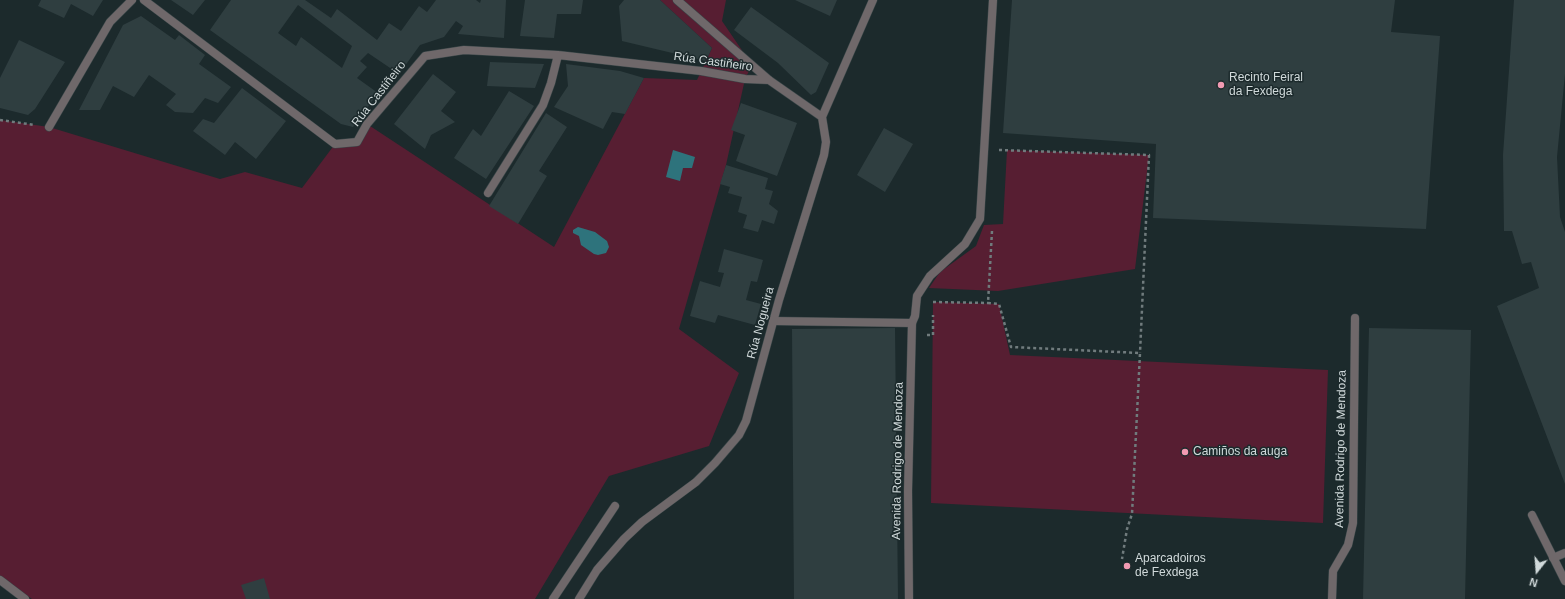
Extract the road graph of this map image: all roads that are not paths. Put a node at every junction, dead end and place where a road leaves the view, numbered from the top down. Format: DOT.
graph roads {
  1 [pos="132,0"];
  2 [pos="144,0"];
  3 [pos="677,0"];
  4 [pos="873,0"];
  5 [pos="993,0"];
  6 [pos="558,55"];
  7 [pos="769,80"];
  8 [pos="822,117"];
  9 [pos="49,128"];
  10 [pos="488,193"];
  11 [pos="1355,318"];
  12 [pos="773,321"];
  13 [pos="912,323"];
  14 [pos="615,506"];
  15 [pos="1532,515"];
  16 [pos="1565,553"];
  17 [pos="1553,558"];
  18 [pos="0,580"];
  19 [pos="1565,581"];
  20 [pos="25,599"];
  21 [pos="553,599"];
  22 [pos="579,599"];
  23 [pos="909,599"];
  24 [pos="1332,599"];
  1 -- 9 [label="street"];
  2 -- 6 [label="street, Rúa Castiñeiro"];
  3 -- 7 [label="street"];
  4 -- 8 [label="street"];
  5 -- 13 [label="street, Avenida Rodrigo de Mendoza"];
  6 -- 7 [label="street, Rúa Castiñeiro"];
  6 -- 10 [label="street"];
  7 -- 8 [label="street"];
  8 -- 12 [label="street, Rúa Nogueira"];
  11 -- 24 [label="street, Avenida Rodrigo de Mendoza"];
  12 -- 13 [label="street"];
  12 -- 22 [label="street, Rúa Nogueira"];
  13 -- 23 [label="street, Avenida Rodrigo de Mendoza"];
  14 -- 21 [label="street"];
  15 -- 17 [label="street"];
  16 -- 17 [label="street"];
  17 -- 19 [label="street"];
  18 -- 20 [label="street"];
}
